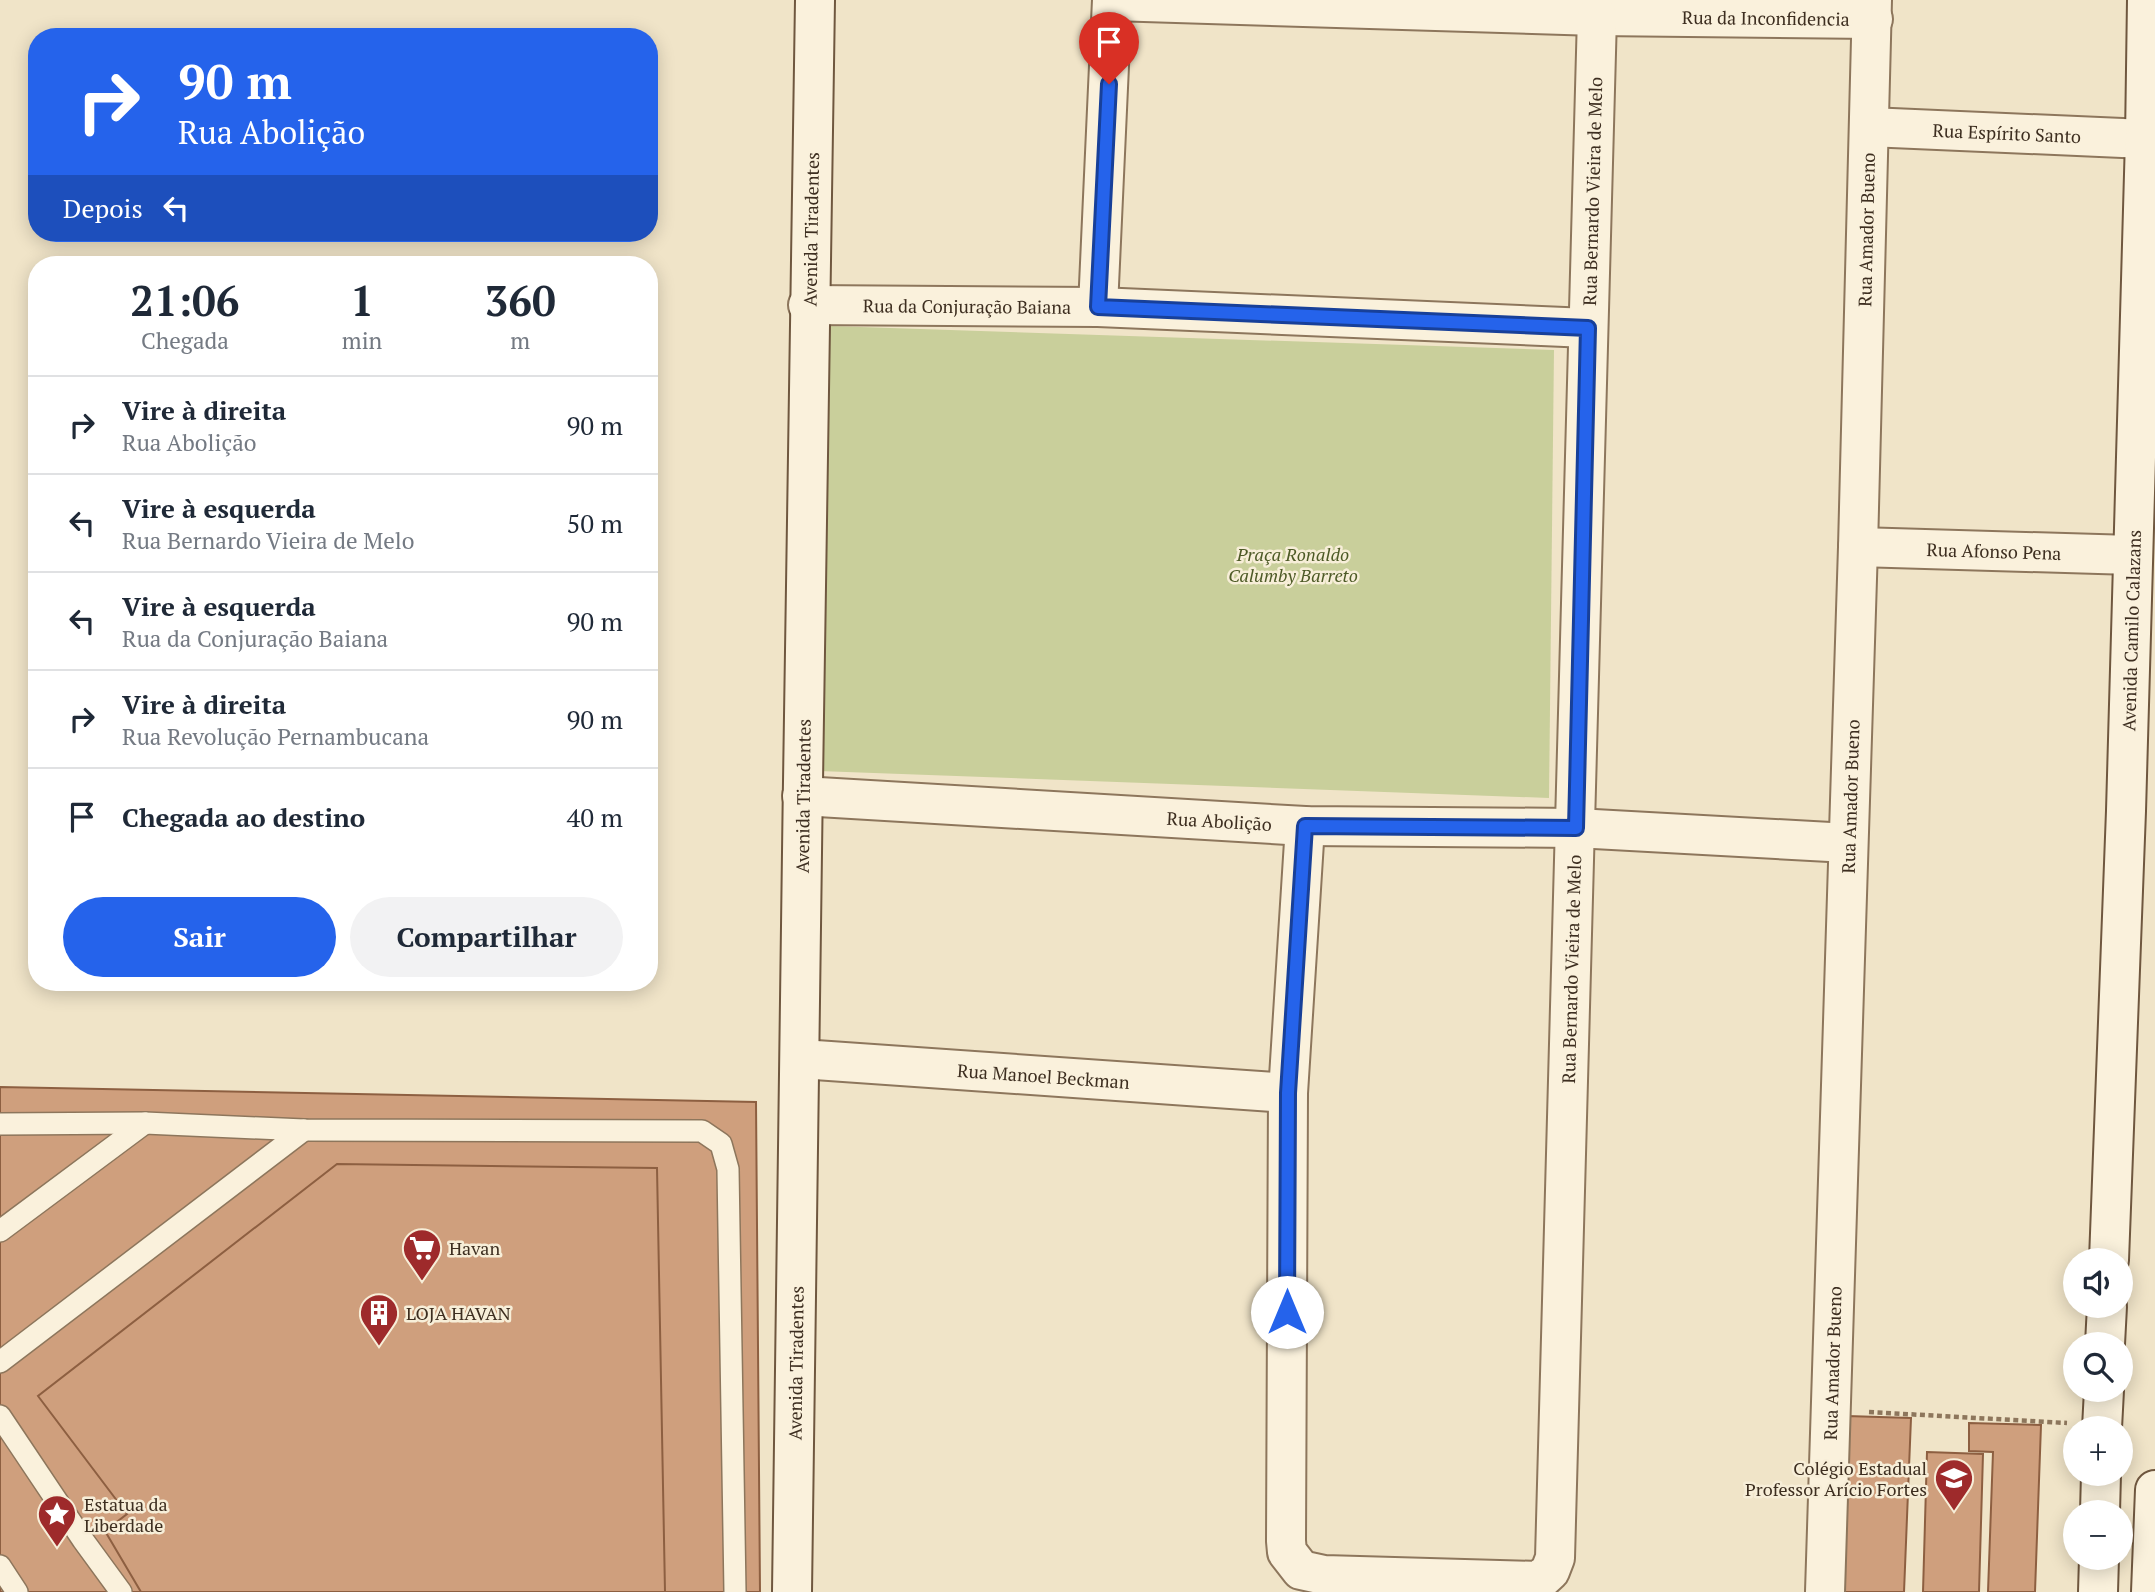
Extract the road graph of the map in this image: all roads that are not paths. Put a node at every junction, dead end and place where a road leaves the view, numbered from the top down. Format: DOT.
graph roads {
  1 [pos="815,0"];
  2 [pos="1112,0"];
  3 [pos="2147,0"];
  4 [pos="1872,9"];
  5 [pos="1597,16"];
  6 [pos="1869,127"];
  7 [pos="2145,139"];
  8 [pos="808,305"];
  9 [pos="1098,307"];
  10 [pos="1588,328"];
  11 [pos="1858,547"];
  12 [pos="2132,555"];
  13 [pos="802,796"];
  14 [pos="2140,811"];
  15 [pos="1305,826"];
  16 [pos="1576,828"];
  17 [pos="1848,843"];
  18 [pos="801,1059"];
  19 [pos="1288,1093"];
  20 [pos="145,1123"];
  21 [pos="0,1124"];
  22 [pos="304,1130"];
  23 [pos="0,1231"];
  24 [pos="2110,1248"];
  25 [pos="0,1362"];
  26 [pos="0,1416"];
  27 [pos="2155,1490"];
  28 [pos="0,1566"];
  29 [pos="2099,1570"];
  30 [pos="18,1592"];
  31 [pos="121,1592"];
  32 [pos="735,1592"];
  33 [pos="792,1592"];
  34 [pos="1825,1592"];
  35 [pos="2098,1592"];
  36 [pos="2151,1592"];
  1 -- 8 [label="street, Avenida Tiradentes"];
  2 -- 5 [label="street, Rua da Inconfidencia"];
  2 -- 9 [label="street"];
  3 -- 7 [label="street, Avenida Camilo Calazans"];
  4 -- 5 [label="street, Rua da Inconfidencia"];
  4 -- 6 [label="street, Rua Amador Bueno"];
  5 -- 10 [label="street, Rua Bernardo Vieira de Melo"];
  6 -- 7 [label="street, Rua Espírito Santo"];
  6 -- 11 [label="street, Rua Amador Bueno"];
  7 -- 12 [label="street, Avenida Camilo Calazans"];
  8 -- 9 [label="street, Rua da Conjuração Baiana"];
  8 -- 13 [label="street, Avenida Tiradentes"];
  9 -- 10 [label="street, Rua da Conjuração Baiana"];
  10 -- 16 [label="street, Rua Bernardo Vieira de Melo"];
  11 -- 12 [label="street, Rua Afonso Pena"];
  11 -- 17 [label="street, Rua Amador Bueno"];
  12 -- 14 [label="street, Avenida Camilo Calazans"];
  13 -- 15 [label="street, Rua Abolição"];
  13 -- 18 [label="street, Avenida Tiradentes"];
  14 -- 24 [label="street, Avenida Camilo Calazans"];
  15 -- 16 [label="street, Rua Abolição"];
  15 -- 19 [label="street"];
  16 -- 17 [label="street, Rua Abolição"];
  16 -- 19 [label="street, Rua Bernardo Vieira de Melo"];
  17 -- 34 [label="street, Rua Amador Bueno"];
  18 -- 19 [label="street, Rua Manoel Beckman"];
  18 -- 33 [label="street, Avenida Tiradentes"];
  20 -- 21 [label="lane"];
  20 -- 22 [label="lane"];
  20 -- 23 [label="lane"];
  22 -- 25 [label="lane"];
  22 -- 32 [label="lane"];
  26 -- 31 [label="lane"];
  27 -- 36 [label="street"];
  28 -- 30 [label="lane"];
  29 -- 35 [label="street"];
}
